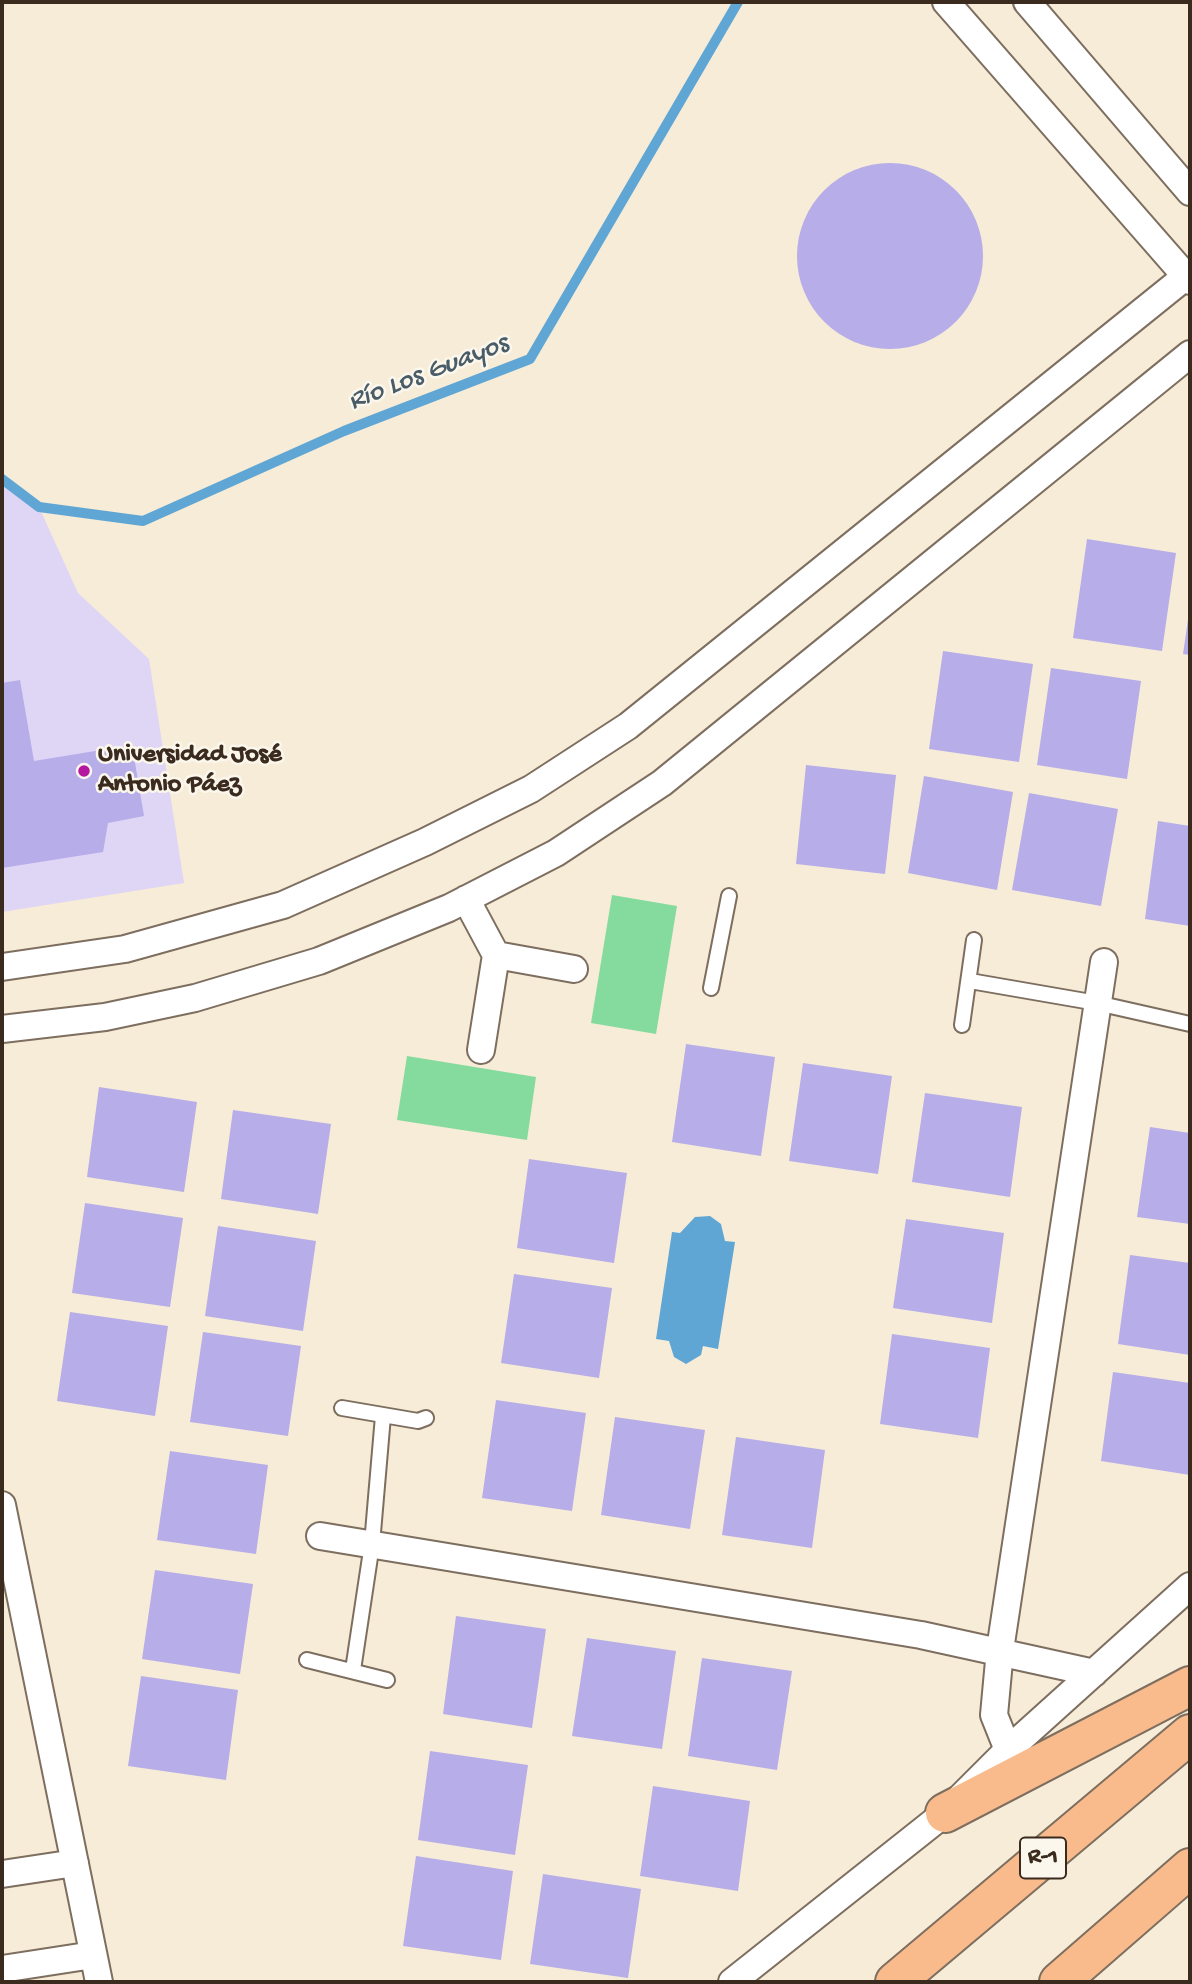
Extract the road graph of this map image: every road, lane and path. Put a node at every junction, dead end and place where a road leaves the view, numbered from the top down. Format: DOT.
graph roads {
  1 [pos="946,2"];
  2 [pos="1027,2"];
  3 [pos="1190,192"];
  4 [pos="1189,277"];
  5 [pos="1190,354"];
  6 [pos="729,896"];
  7 [pos="466,899"];
  8 [pos="974,940"];
  9 [pos="496,955"];
  10 [pos="1104,962"];
  11 [pos="2,967"];
  12 [pos="574,969"];
  13 [pos="970,981"];
  14 [pos="712,988"];
  15 [pos="1097,1003"];
  16 [pos="1190,1024"];
  17 [pos="962,1025"];
  18 [pos="2,1029"];
  19 [pos="481,1050"];
  20 [pos="342,1408"];
  21 [pos="383,1416"];
  22 [pos="426,1418"];
  23 [pos="2,1505"];
  24 [pos="320,1536"];
  25 [pos="372,1544"];
  26 [pos="1190,1587"];
  27 [pos="1000,1650"];
  28 [pos="307,1660"];
  29 [pos="353,1670"];
  30 [pos="1094,1673"];
  31 [pos="387,1680"];
  32 [pos="1190,1686"];
  33 [pos="1190,1734"];
  34 [pos="1008,1750"];
  35 [pos="945,1813"];
  36 [pos="75,1863"];
  37 [pos="1190,1868"];
  38 [pos="2,1874"];
  39 [pos="93,1955"];
  40 [pos="2,1969"];
  41 [pos="99,1982"];
  42 [pos="732,1982"];
  43 [pos="895,1982"];
  44 [pos="1059,1982"];
  1 -- 4 [label="street"];
  2 -- 3 [label="street"];
  4 -- 11 [label="street"];
  5 -- 7 [label="street"];
  6 -- 14 [label="lane"];
  7 -- 9 [label="street"];
  7 -- 18 [label="street"];
  8 -- 13 [label="lane"];
  9 -- 12 [label="street"];
  9 -- 19 [label="street"];
  10 -- 15 [label="street"];
  13 -- 15 [label="lane"];
  13 -- 17 [label="lane"];
  15 -- 16 [label="lane"];
  15 -- 27 [label="street"];
  20 -- 21 [label="lane"];
  21 -- 22 [label="lane"];
  21 -- 25 [label="lane"];
  23 -- 36 [label="street"];
  24 -- 25 [label="street"];
  25 -- 27 [label="street"];
  25 -- 29 [label="lane"];
  26 -- 30 [label="street"];
  27 -- 30 [label="street"];
  27 -- 34 [label="street"];
  28 -- 29 [label="lane"];
  29 -- 31 [label="lane"];
  30 -- 34 [label="street"];
  32 -- 35 [label="main road"];
  33 -- 43 [label="main road, R-1"];
  34 -- 35 [label="street"];
  35 -- 42 [label="street"];
  36 -- 38 [label="street"];
  36 -- 39 [label="street"];
  37 -- 44 [label="main road"];
  39 -- 40 [label="street"];
  39 -- 41 [label="street"];
}
